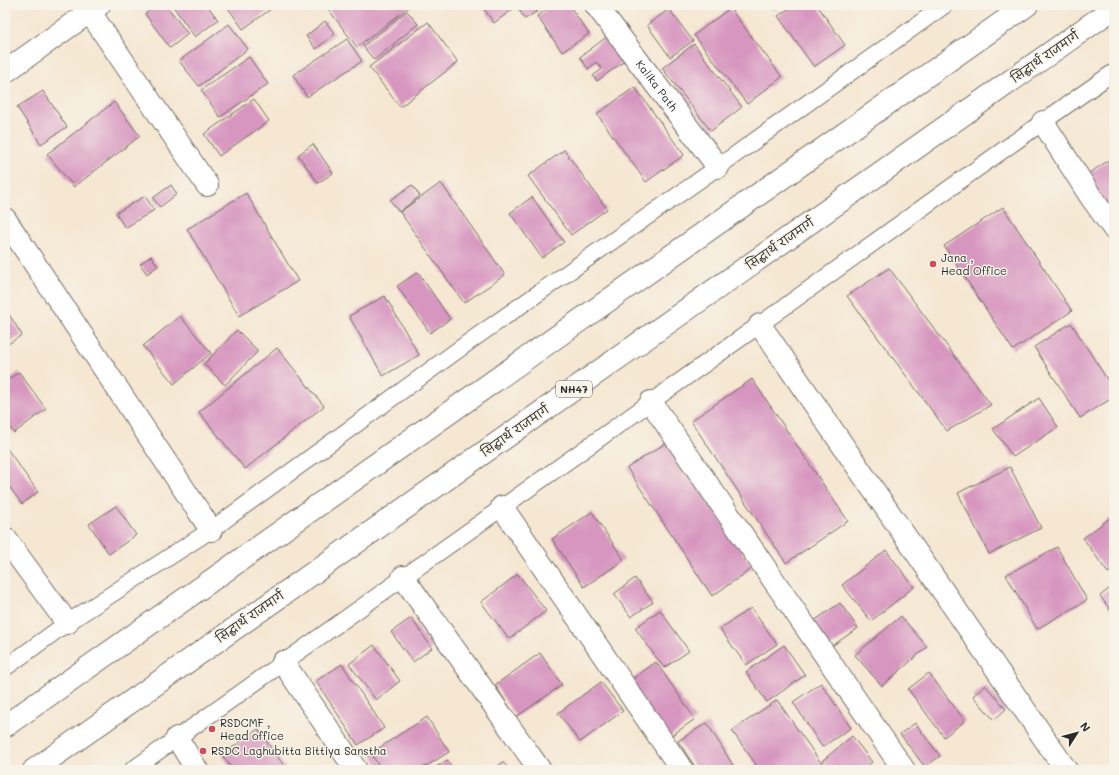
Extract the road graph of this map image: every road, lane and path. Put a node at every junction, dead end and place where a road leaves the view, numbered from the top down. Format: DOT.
graph roads {
  1 [pos="596,5"];
  2 [pos="945,5"];
  3 [pos="1027,5"];
  4 [pos="91,7"];
  5 [pos="1114,8"];
  6 [pos="5,72"];
  7 [pos="1114,72"];
  8 [pos="1043,122"];
  9 [pos="718,167"];
  10 [pos="207,185"];
  11 [pos="5,219"];
  12 [pos="1114,229"];
  13 [pos="760,325"];
  14 [pos="651,402"];
  15 [pos="502,507"];
  16 [pos="211,530"];
  17 [pos="5,538"];
  18 [pos="404,577"];
  19 [pos="67,623"];
  20 [pos="283,662"];
  21 [pos="5,668"];
  22 [pos="5,726"];
  23 [pos="177,738"];
  24 [pos="34,770"];
  25 [pos="132,770"];
  26 [pos="197,770"];
  27 [pos="356,770"];
  28 [pos="540,770"];
  29 [pos="682,770"];
  30 [pos="904,770"];
  31 [pos="1066,770"];
  1 -- 9 [label="main road, Kalika Path"];
  2 -- 9 [label="lane"];
  3 -- 22 [label="main road"];
  4 -- 6 [label="main road"];
  4 -- 10 [label="main road"];
  5 -- 24 [label="main road, सिद्धार्थ राजमार्ग / NH47"];
  7 -- 8 [label="lane"];
  8 -- 12 [label="main road"];
  8 -- 13 [label="lane"];
  9 -- 16 [label="lane"];
  11 -- 16 [label="main road"];
  13 -- 14 [label="lane"];
  13 -- 31 [label="main road"];
  14 -- 15 [label="lane"];
  14 -- 30 [label="main road"];
  15 -- 18 [label="lane"];
  15 -- 29 [label="main road"];
  16 -- 19 [label="lane"];
  17 -- 19 [label="main road"];
  18 -- 20 [label="lane"];
  18 -- 28 [label="main road"];
  19 -- 21 [label="lane"];
  20 -- 23 [label="lane"];
  20 -- 27 [label="main road"];
  23 -- 25 [label="lane"];
  23 -- 26 [label="main road"];
}
